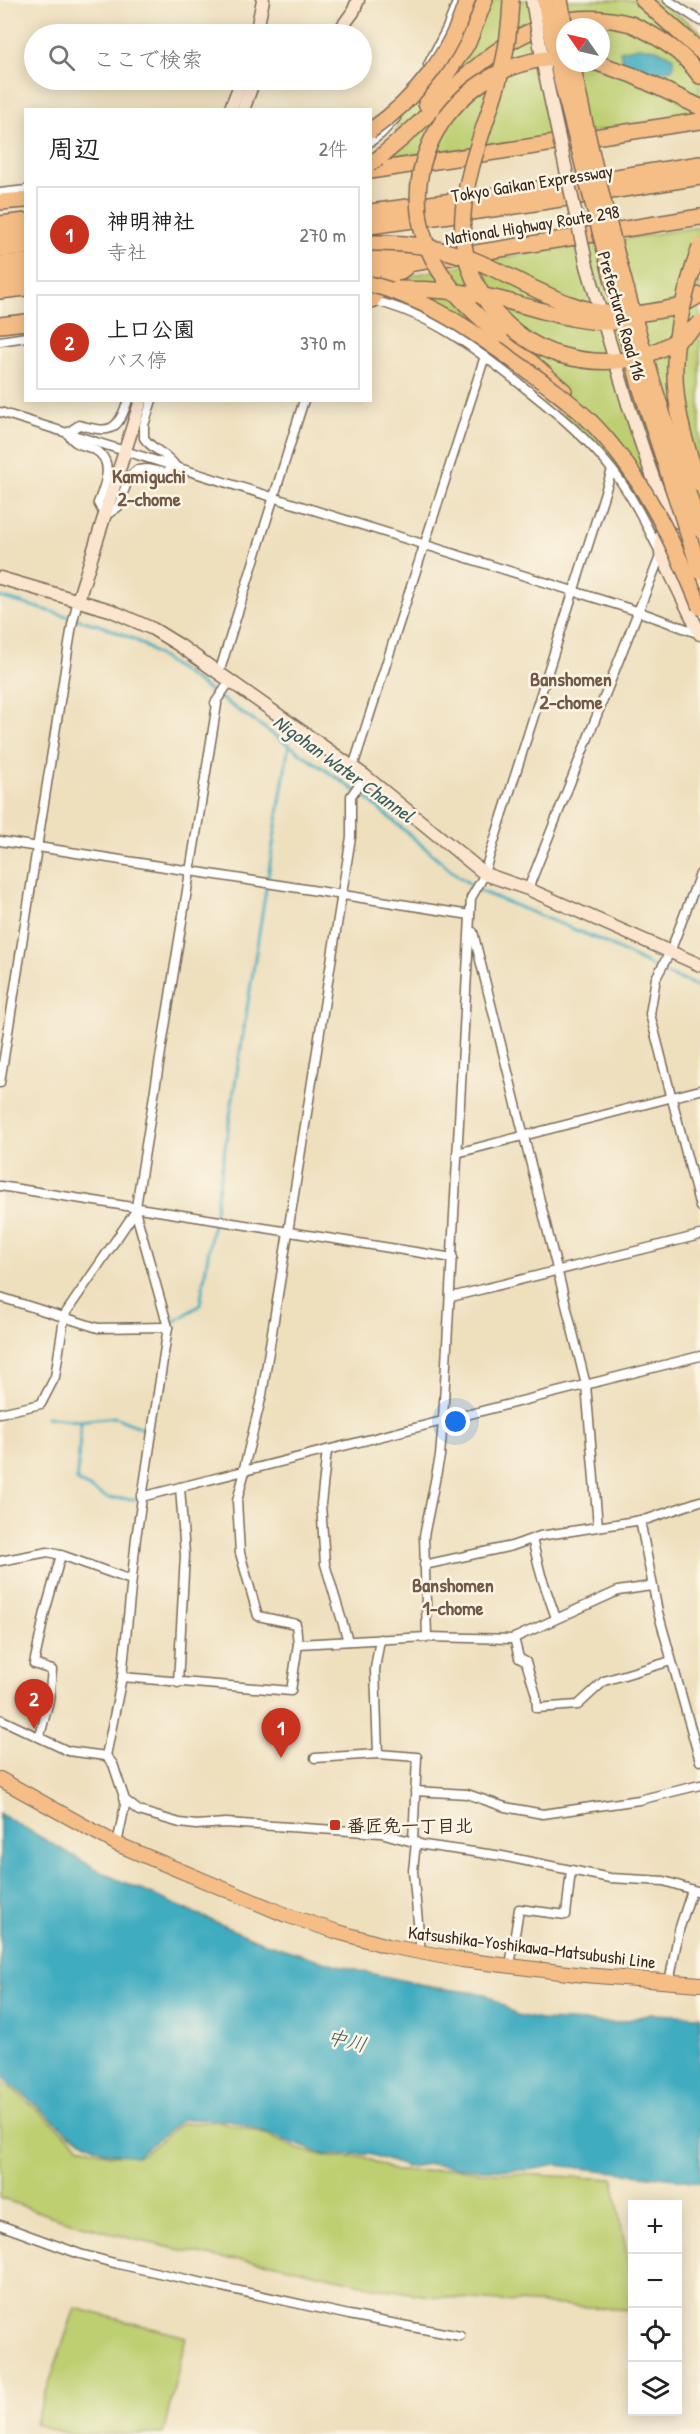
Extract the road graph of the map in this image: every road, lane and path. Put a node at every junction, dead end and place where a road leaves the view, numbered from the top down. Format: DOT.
graph roads {
  1 [pos="263,0"];
  2 [pos="358,0"];
  3 [pos="458,0"];
  4 [pos="467,0"];
  5 [pos="485,0"];
  6 [pos="511,0"];
  7 [pos="532,0"];
  8 [pos="545,0"];
  9 [pos="560,0"];
  10 [pos="645,0"];
  11 [pos="668,0"];
  12 [pos="563,18"];
  13 [pos="700,21"];
  14 [pos="258,24"];
  15 [pos="344,24"];
  16 [pos="700,36"];
  17 [pos="700,51"];
  18 [pos="556,59"];
  19 [pos="610,67"];
  20 [pos="574,72"];
  21 [pos="700,76"];
  22 [pos="238,90"];
  23 [pos="250,90"];
  24 [pos="700,107"];
  25 [pos="231,108"];
  26 [pos="244,108"];
  27 [pos="700,120"];
  28 [pos="372,129"];
  29 [pos="372,141"];
  30 [pos="373,160"];
  31 [pos="434,163"];
  32 [pos="700,164"];
  33 [pos="372,171"];
  34 [pos="700,177"];
  35 [pos="24,190"];
  36 [pos="0,193"];
  37 [pos="24,200"];
  38 [pos="0,202"];
  39 [pos="598,203"];
  40 [pos="24,209"];
  41 [pos="0,212"];
  42 [pos="372,212"];
  43 [pos="700,217"];
  44 [pos="24,221"];
  45 [pos="0,224"];
  46 [pos="372,226"];
  47 [pos="24,233"];
  48 [pos="0,236"];
  49 [pos="549,242"];
  50 [pos="372,243"];
  51 [pos="24,247"];
  52 [pos="700,247"];
  53 [pos="0,249"];
  54 [pos="372,255"];
  55 [pos="422,262"];
  56 [pos="24,264"];
  57 [pos="372,270"];
  58 [pos="24,276"];
  59 [pos="7,283"];
  60 [pos="372,285"];
  61 [pos="372,295"];
  62 [pos="700,295"];
  63 [pos="372,296"];
  64 [pos="372,296"];
  65 [pos="680,307"];
  66 [pos="24,314"];
  67 [pos="0,316"];
  68 [pos="24,322"];
  69 [pos="700,324"];
  70 [pos="0,325"];
  71 [pos="24,337"];
  72 [pos="0,341"];
  73 [pos="485,356"];
  74 [pos="127,402"];
  75 [pos="140,402"];
  76 [pos="151,402"];
  77 [pos="303,402"];
  78 [pos="576,408"];
  79 [pos="0,412"];
  80 [pos="67,433"];
  81 [pos="124,451"];
  82 [pos="176,467"];
  83 [pos="612,470"];
  84 [pos="673,471"];
  85 [pos="700,484"];
  86 [pos="273,497"];
  87 [pos="661,497"];
  88 [pos="105,516"];
  89 [pos="700,522"];
  90 [pos="700,529"];
  91 [pos="424,545"];
  92 [pos="661,554"];
  93 [pos="700,571"];
  94 [pos="0,578"];
  95 [pos="574,592"];
  96 [pos="78,600"];
  97 [pos="700,607"];
  98 [pos="638,611"];
  99 [pos="700,634"];
  100 [pos="219,673"];
  101 [pos="230,681"];
  102 [pos="353,767"];
  103 [pos="365,776"];
  104 [pos="0,841"];
  105 [pos="37,847"];
  106 [pos="191,871"];
  107 [pos="485,874"];
  108 [pos="700,874"];
  109 [pos="528,889"];
  110 [pos="341,895"];
  111 [pos="470,918"];
  112 [pos="670,952"];
  113 [pos="700,965"];
  114 [pos="0,1083"];
  115 [pos="700,1090"];
  116 [pos="672,1097"];
  117 [pos="523,1135"];
  118 [pos="457,1153"];
  119 [pos="0,1186"];
  120 [pos="700,1207"];
  121 [pos="136,1208"];
  122 [pos="288,1232"];
  123 [pos="700,1235"];
  124 [pos="453,1258"];
  125 [pos="557,1270"];
  126 [pos="0,1297"];
  127 [pos="451,1297"];
  128 [pos="63,1318"];
  129 [pos="168,1327"];
  130 [pos="700,1356"];
  131 [pos="586,1384"];
  132 [pos="0,1413"];
  133 [pos="444,1420"];
  134 [pos="327,1450"];
  135 [pos="244,1472"];
  136 [pos="180,1487"];
  137 [pos="141,1497"];
  138 [pos="700,1501"];
  139 [pos="640,1520"];
  140 [pos="598,1526"];
  141 [pos="532,1539"];
  142 [pos="61,1555"];
  143 [pos="0,1561"];
  144 [pos="424,1565"];
  145 [pos="131,1580"];
  146 [pos="651,1586"];
  147 [pos="556,1618"];
  148 [pos="427,1637"];
  149 [pos="514,1638"];
  150 [pos="380,1639"];
  151 [pos="348,1641"];
  152 [pos="298,1644"];
  153 [pos="671,1661"];
  154 [pos="122,1677"];
  155 [pos="177,1683"];
  156 [pos="0,1719"];
  157 [pos="40,1736"];
  158 [pos="378,1754"];
  159 [pos="106,1756"];
  160 [pos="317,1759"];
  161 [pos="700,1761"];
  162 [pos="0,1779"];
  163 [pos="700,1785"];
  164 [pos="415,1791"];
  165 [pos="123,1797"];
  166 [pos="415,1841"];
  167 [pos="117,1844"];
  168 [pos="571,1870"];
  169 [pos="696,1891"];
  170 [pos="421,1953"];
  171 [pos="510,1966"];
  172 [pos="669,1983"];
  173 [pos="700,1984"];
  174 [pos="0,2225"];
  175 [pos="460,2336"];
  1 -- 14 [label="street"];
  2 -- 15 [label="street"];
  3 -- 29 [label="street"];
  4 -- 28 [label="highway, bridge"];
  5 -- 30 [label="highway"];
  6 -- 69 [label="highway, bridge"];
  7 -- 87 [label="street, Prefectural Road 116, bridge"];
  8 -- 39 [label="highway, bridge"];
  9 -- 12 [label="highway, bridge"];
  10 -- 16 [label="highway"];
  10 -- 17 [label="highway"];
  11 -- 13 [label="street"];
  18 -- 78 [label="highway, bridge"];
  19 -- 24 [label="highway"];
  20 -- 39 [label="highway, bridge"];
  21 -- 30 [label="highway, bridge"];
  22 -- 25 [label="street"];
  23 -- 26 [label="street"];
  27 -- 31 [label="highway"];
  30 -- 31 [label="highway"];
  31 -- 33 [label="highway"];
  32 -- 42 [label="highway, Tokyo Gaikan Expressway"];
  34 -- 46 [label="highway, Tokyo Gaikan Expressway"];
  35 -- 36 [label="street"];
  37 -- 38 [label="highway"];
  39 -- 84 [label="highway, bridge"];
  40 -- 41 [label="highway"];
  43 -- 49 [label="highway, National Highway Route 298"];
  44 -- 45 [label="highway"];
  47 -- 48 [label="highway"];
  49 -- 54 [label="highway"];
  49 -- 55 [label="highway, National Highway Route 298"];
  50 -- 65 [label="highway, bridge"];
  51 -- 53 [label="highway"];
  52 -- 85 [label="highway, bridge"];
  55 -- 57 [label="highway, National Highway Route 298"];
  55 -- 61 [label="highway"];
  56 -- 59 [label="highway"];
  58 -- 59 [label="highway"];
  60 -- 78 [label="highway, bridge"];
  62 -- 65 [label="highway"];
  63 -- 65 [label="highway, bridge"];
  64 -- 73 [label="street"];
  66 -- 67 [label="highway"];
  68 -- 70 [label="highway"];
  71 -- 72 [label="street"];
  73 -- 83 [label="street"];
  73 -- 91 [label="street"];
  74 -- 80 [label="street"];
  75 -- 81 [label="street"];
  76 -- 82 [label="street"];
  77 -- 86 [label="street"];
  78 -- 97 [label="highway, bridge"];
  79 -- 80 [label="street"];
  80 -- 81 [label="street"];
  80 -- 88 [label="street"];
  81 -- 82 [label="street"];
  81 -- 88 [label="street"];
  82 -- 86 [label="street"];
  82 -- 88 [label="street"];
  83 -- 92 [label="street"];
  83 -- 95 [label="street"];
  84 -- 90 [label="highway, bridge"];
  84 -- 93 [label="highway, bridge"];
  86 -- 91 [label="street"];
  86 -- 100 [label="street"];
  87 -- 89 [label="street, Prefectural Road 116"];
  87 -- 92 [label="street, Prefectural Road 116"];
  88 -- 96 [label="street"];
  91 -- 95 [label="street"];
  91 -- 102 [label="street"];
  92 -- 98 [label="street"];
  92 -- 99 [label="street, Prefectural Road 116"];
  94 -- 96 [label="street"];
  95 -- 98 [label="street"];
  95 -- 107 [label="street"];
  96 -- 100 [label="street"];
  96 -- 105 [label="street"];
  98 -- 99 [label="street"];
  98 -- 109 [label="street"];
  100 -- 101 [label="street"];
  101 -- 102 [label="street"];
  101 -- 106 [label="street"];
  102 -- 103 [label="street"];
  103 -- 107 [label="street"];
  103 -- 110 [label="street"];
  104 -- 105 [label="street"];
  105 -- 106 [label="street"];
  105 -- 114 [label="street"];
  106 -- 110 [label="street"];
  106 -- 121 [label="street"];
  107 -- 109 [label="street"];
  107 -- 111 [label="street"];
  108 -- 112 [label="street"];
  109 -- 112 [label="street"];
  110 -- 111 [label="street"];
  110 -- 122 [label="street"];
  111 -- 117 [label="street"];
  111 -- 118 [label="street"];
  112 -- 113 [label="street"];
  112 -- 116 [label="street"];
  115 -- 116 [label="street"];
  116 -- 117 [label="street"];
  116 -- 120 [label="street"];
  117 -- 118 [label="street"];
  117 -- 125 [label="street"];
  118 -- 124 [label="street"];
  119 -- 121 [label="street"];
  121 -- 122 [label="street"];
  121 -- 128 [label="street"];
  121 -- 129 [label="street"];
  122 -- 124 [label="street"];
  122 -- 135 [label="street"];
  123 -- 125 [label="street"];
  124 -- 127 [label="street"];
  125 -- 127 [label="street"];
  125 -- 131 [label="street"];
  126 -- 128 [label="street"];
  127 -- 133 [label="street"];
  128 -- 129 [label="street"];
  128 -- 132 [label="street"];
  129 -- 137 [label="street"];
  130 -- 131 [label="street"];
  131 -- 133 [label="street"];
  131 -- 140 [label="street"];
  133 -- 134 [label="street"];
  133 -- 144 [label="street"];
  134 -- 135 [label="street"];
  134 -- 151 [label="street"];
  135 -- 136 [label="street"];
  135 -- 152 [label="street"];
  136 -- 137 [label="street"];
  136 -- 155 [label="street"];
  137 -- 145 [label="street"];
  138 -- 139 [label="street"];
  139 -- 140 [label="street"];
  139 -- 146 [label="street"];
  140 -- 141 [label="street"];
  141 -- 144 [label="street"];
  141 -- 147 [label="street"];
  142 -- 143 [label="street"];
  142 -- 145 [label="street"];
  142 -- 157 [label="street"];
  144 -- 148 [label="street"];
  145 -- 154 [label="street"];
  146 -- 147 [label="street"];
  146 -- 153 [label="street"];
  147 -- 149 [label="street"];
  148 -- 149 [label="street"];
  148 -- 150 [label="street"];
  149 -- 153 [label="street"];
  150 -- 151 [label="street"];
  150 -- 158 [label="street"];
  151 -- 152 [label="street"];
  152 -- 155 [label="street"];
  153 -- 161 [label="street"];
  154 -- 155 [label="street"];
  154 -- 159 [label="street"];
  156 -- 157 [label="street"];
  157 -- 159 [label="street"];
  158 -- 160 [label="street"];
  158 -- 164 [label="street"];
  159 -- 165 [label="street"];
  162 -- 167 [label="main road, Katsushika-Yoshikawa-Matsubushi Line"];
  163 -- 164 [label="street"];
  164 -- 166 [label="street"];
  165 -- 166 [label="street"];
  165 -- 167 [label="street"];
  166 -- 168 [label="street"];
  166 -- 170 [label="street"];
  167 -- 170 [label="main road, Katsushika-Yoshikawa-Matsubushi Line"];
  168 -- 169 [label="street"];
  168 -- 171 [label="street"];
  169 -- 172 [label="street"];
  170 -- 171 [label="main road, Katsushika-Yoshikawa-Matsubushi Line"];
  171 -- 172 [label="main road, Katsushika-Yoshikawa-Matsubushi Line"];
  172 -- 173 [label="main road, Katsushika-Yoshikawa-Matsubushi Line"];
  174 -- 175 [label="street"];
}
